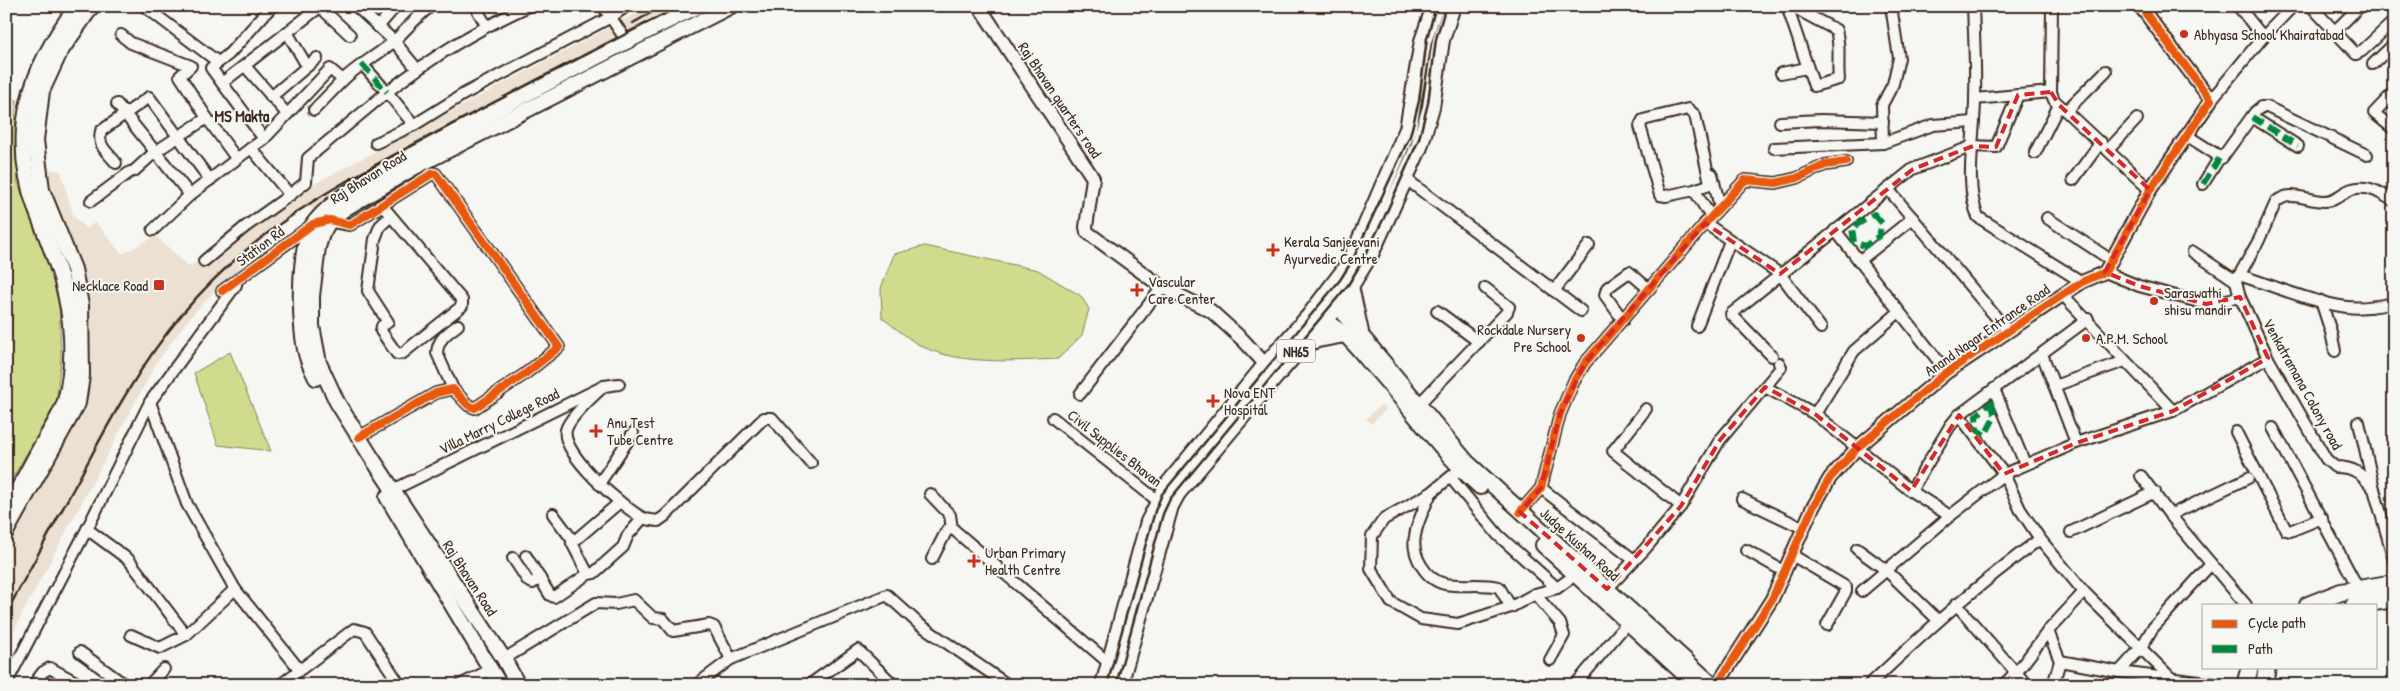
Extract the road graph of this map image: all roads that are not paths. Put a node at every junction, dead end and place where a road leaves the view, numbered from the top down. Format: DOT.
graph roads {
  1 [pos="77,6"];
  2 [pos="92,6"];
  3 [pos="144,6"];
  4 [pos="272,6"];
  5 [pos="396,6"];
  6 [pos="431,6"];
  7 [pos="475,6"];
  8 [pos="529,6"];
  9 [pos="603,6"];
  10 [pos="627,6"];
  11 [pos="700,6"];
  12 [pos="731,6"];
  13 [pos="979,6"];
  14 [pos="1435,6"];
  15 [pos="1452,6"];
  16 [pos="1789,6"];
  17 [pos="1891,6"];
  18 [pos="1973,6"];
  19 [pos="2052,6"];
  20 [pos="2140,6"];
  21 [pos="2238,6"];
  22 [pos="2293,6"];
  23 [pos="2311,6"];
  24 [pos="2360,6"];
  25 [pos="321,7"];
  26 [pos="358,8"];
  27 [pos="611,18"];
  28 [pos="2394,21"];
  29 [pos="486,25"];
  30 [pos="378,27"];
  31 [pos="287,32"];
  32 [pos="2334,32"];
  33 [pos="121,35"];
  34 [pos="350,35"];
  35 [pos="2263,37"];
  36 [pos="394,41"];
  37 [pos="628,43"];
  38 [pos="2394,44"];
  39 [pos="316,58"];
  40 [pos="218,62"];
  41 [pos="362,64"];
  42 [pos="2373,64"];
  43 [pos="245,66"];
  44 [pos="307,66"];
  45 [pos="1807,68"];
  46 [pos="417,69"];
  47 [pos="2106,71"];
  48 [pos="1781,73"];
  49 [pos="343,80"];
  50 [pos="222,83"];
  51 [pos="387,92"];
  52 [pos="2051,92"];
  53 [pos="2393,94"];
  54 [pos="2018,95"];
  55 [pos="271,97"];
  56 [pos="1975,99"];
  57 [pos="2211,100"];
  58 [pos="117,104"];
  59 [pos="2062,108"];
  60 [pos="314,110"];
  61 [pos="288,114"];
  62 [pos="124,115"];
  63 [pos="2252,117"];
  64 [pos="207,118"];
  65 [pos="2137,119"];
  66 [pos="1780,122"];
  67 [pos="1882,122"];
  68 [pos="1974,122"];
  69 [pos="414,125"];
  70 [pos="2391,127"];
  71 [pos="2186,135"];
  72 [pos="179,138"];
  73 [pos="264,139"];
  74 [pos="376,143"];
  75 [pos="1883,143"];
  76 [pos="1402,145"];
  77 [pos="2105,145"];
  78 [pos="1705,146"];
  79 [pos="1973,146"];
  80 [pos="2298,146"];
  81 [pos="1419,147"];
  82 [pos="251,148"];
  83 [pos="1774,148"];
  84 [pos="155,152"];
  85 [pos="2035,153"];
  86 [pos="2367,154"];
  87 [pos="2220,157"];
  88 [pos="236,158"];
  89 [pos="1846,162"];
  90 [pos="116,163"];
  91 [pos="1406,179"];
  92 [pos="210,180"];
  93 [pos="2073,180"];
  94 [pos="2202,184"];
  95 [pos="1888,189"];
  96 [pos="1694,190"];
  97 [pos="2150,190"];
  98 [pos="190,195"];
  99 [pos="290,195"];
  100 [pos="91,201"];
  101 [pos="2394,202"];
  102 [pos="382,205"];
  103 [pos="1720,207"];
  104 [pos="391,216"];
  105 [pos="1913,218"];
  106 [pos="2047,218"];
  107 [pos="330,220"];
  108 [pos="1708,220"];
  109 [pos="313,224"];
  110 [pos="153,230"];
  111 [pos="1834,230"];
  112 [pos="1730,241"];
  113 [pos="1589,245"];
  114 [pos="2193,252"];
  115 [pos="1859,261"];
  116 [pos="204,262"];
  117 [pos="2108,266"];
  118 [pos="1780,274"];
  119 [pos="243,276"];
  120 [pos="2237,278"];
  121 [pos="2082,282"];
  122 [pos="1162,286"];
  123 [pos="1350,286"];
  124 [pos="1485,288"];
  125 [pos="1649,289"];
  126 [pos="222,291"];
  127 [pos="1554,291"];
  128 [pos="2063,295"];
  129 [pos="2240,297"];
  130 [pos="2321,301"];
  131 [pos="2394,303"];
  132 [pos="1437,311"];
  133 [pos="1581,311"];
  134 [pos="1899,312"];
  135 [pos="2088,319"];
  136 [pos="1623,320"];
  137 [pos="1342,323"];
  138 [pos="458,325"];
  139 [pos="1697,326"];
  140 [pos="1821,328"];
  141 [pos="2007,330"];
  142 [pos="1479,342"];
  143 [pos="1302,345"];
  144 [pos="2335,351"];
  145 [pos="2042,354"];
  146 [pos="2268,358"];
  147 [pos="2125,361"];
  148 [pos="1266,365"];
  149 [pos="1947,372"];
  150 [pos="619,384"];
  151 [pos="604,386"];
  152 [pos="2054,386"];
  153 [pos="1765,387"];
  154 [pos="453,389"];
  155 [pos="1994,389"];
  156 [pos="1080,394"];
  157 [pos="150,402"];
  158 [pos="1419,404"];
  159 [pos="1646,409"];
  160 [pos="2173,411"];
  161 [pos="1815,414"];
  162 [pos="1960,415"];
  163 [pos="1053,418"];
  164 [pos="2359,422"];
  165 [pos="2273,428"];
  166 [pos="2236,432"];
  167 [pos="633,433"];
  168 [pos="359,437"];
  169 [pos="52,440"];
  170 [pos="2076,443"];
  171 [pos="1857,448"];
  172 [pos="811,463"];
  173 [pos="2024,464"];
  174 [pos="1455,473"];
  175 [pos="2004,474"];
  176 [pos="2141,476"];
  177 [pos="2248,478"];
  178 [pos="599,484"];
  179 [pos="1541,488"];
  180 [pos="2374,489"];
  181 [pos="393,490"];
  182 [pos="1911,492"];
  183 [pos="2155,492"];
  184 [pos="1431,493"];
  185 [pos="930,494"];
  186 [pos="1742,499"];
  187 [pos="1158,501"];
  188 [pos="620,502"];
  189 [pos="1681,506"];
  190 [pos="6,511"];
  191 [pos="1520,512"];
  192 [pos="553,514"];
  193 [pos="2170,515"];
  194 [pos="1950,516"];
  195 [pos="644,518"];
  196 [pos="2322,518"];
  197 [pos="1803,528"];
  198 [pos="87,529"];
  199 [pos="952,529"];
  200 [pos="6,532"];
  201 [pos="2071,532"];
  202 [pos="2040,539"];
  203 [pos="574,542"];
  204 [pos="1857,549"];
  205 [pos="1746,550"];
  206 [pos="1792,555"];
  207 [pos="526,556"];
  208 [pos="1147,557"];
  209 [pos="513,558"];
  210 [pos="932,559"];
  211 [pos="1634,560"];
  212 [pos="2394,560"];
  213 [pos="2211,564"];
  214 [pos="1886,570"];
  215 [pos="1786,572"];
  216 [pos="588,574"];
  217 [pos="1575,575"];
  218 [pos="540,578"];
  219 [pos="2394,583"];
  220 [pos="1557,588"];
  221 [pos="234,589"];
  222 [pos="1606,589"];
  223 [pos="2353,590"];
  224 [pos="1862,591"];
  225 [pos="2084,592"];
  226 [pos="1535,594"];
  227 [pos="2394,599"];
  228 [pos="1956,604"];
  229 [pos="2245,604"];
  230 [pos="2311,604"];
  231 [pos="1511,607"];
  232 [pos="1938,620"];
  233 [pos="1628,622"];
  234 [pos="1826,625"];
  235 [pos="2048,632"];
  236 [pos="131,635"];
  237 [pos="186,635"];
  238 [pos="2142,648"];
  239 [pos="80,652"];
  240 [pos="504,659"];
  241 [pos="730,659"];
  242 [pos="1550,660"];
  243 [pos="2060,661"];
  244 [pos="1110,664"];
  245 [pos="2250,668"];
  246 [pos="2267,668"];
  247 [pos="164,669"];
  248 [pos="299,669"];
  249 [pos="492,669"];
  250 [pos="2017,672"];
  251 [pos="2119,672"];
  252 [pos="2171,678"];
  253 [pos="10,683"];
  254 [pos="33,685"];
  255 [pos="81,685"];
  256 [pos="125,685"];
  257 [pos="149,685"];
  258 [pos="280,685"];
  259 [pos="400,685"];
  260 [pos="460,685"];
  261 [pos="500,685"];
  262 [pos="518,685"];
  263 [pos="696,685"];
  264 [pos="809,685"];
  265 [pos="894,685"];
  266 [pos="1008,685"];
  267 [pos="1104,685"];
  268 [pos="1119,685"];
  269 [pos="1575,685"];
  270 [pos="1696,685"];
  271 [pos="1713,685"];
  272 [pos="1717,685"];
  273 [pos="1868,685"];
  274 [pos="2003,685"];
  275 [pos="2027,685"];
  276 [pos="2053,685"];
  277 [pos="2224,685"];
  278 [pos="2245,685"];
  279 [pos="2264,685"];
  1 -- 169 [label="main road"];
  2 -- 169 [label="main road"];
  3 -- 40 [label="street"];
  4 -- 40 [label="street"];
  5 -- 30 [label="street"];
  6 -- 36 [label="street"];
  7 -- 29 [label="street"];
  8 -- 29 [label="street"];
  9 -- 27 [label="street"];
  10 -- 27 [label="street"];
  11 -- 37 [label="main road, Raj Bhavan Road"];
  12 -- 107 [label="main road, Raj Bhavan Road"];
  13 -- 122 [label="street, Raj Bhavan quarters road"];
  14 -- 76 [label="main road, NH65"];
  15 -- 81 [label="main road, NH65"];
  16 -- 45 [label="street"];
  16 -- 45 [label="street"];
  17 -- 67 [label="street"];
  18 -- 56 [label="street"];
  19 -- 52 [label="street"];
  20 -- 57 [label="street"];
  21 -- 35 [label="street"];
  22 -- 35 [label="street"];
  23 -- 32 [label="street"];
  24 -- 32 [label="street"];
  25 -- 31 [label="street"];
  25 -- 34 [label="street"];
  26 -- 30 [label="street"];
  27 -- 37 [label="street"];
  27 -- 69 [label="street"];
  28 -- 32 [label="street"];
  29 -- 46 [label="street"];
  30 -- 36 [label="street"];
  31 -- 43 [label="street"];
  31 -- 44 [label="street"];
  33 -- 64 [label="street"];
  35 -- 57 [label="street"];
  36 -- 41 [label="street"];
  36 -- 46 [label="street"];
  37 -- 109 [label="main road, Raj Bhavan Road"];
  38 -- 42 [label="street"];
  39 -- 44 [label="street"];
  40 -- 50 [label="street"];
  41 -- 49 [label="street"];
  41 -- 51 [label="street"];
  43 -- 50 [label="street"];
  43 -- 55 [label="street"];
  44 -- 55 [label="street"];
  45 -- 48 [label="street"];
  46 -- 51 [label="street"];
  47 -- 59 [label="street"];
  49 -- 60 [label="street"];
  49 -- 61 [label="street"];
  50 -- 73 [label="street"];
  51 -- 69 [label="street"];
  51 -- 99 [label="street"];
  52 -- 54 [label="street"];
  52 -- 59 [label="street"];
  53 -- 70 [label="street"];
  54 -- 56 [label="street"];
  54 -- 79 [label="street"];
  55 -- 61 [label="street"];
  56 -- 68 [label="street"];
  57 -- 71 [label="street"];
  58 -- 62 [label="street"];
  59 -- 77 [label="street"];
  59 -- 85 [label="street"];
  61 -- 73 [label="street"];
  62 -- 72 [label="street"];
  62 -- 84 [label="street"];
  62 -- 90 [label="street"];
  63 -- 80 [label="street"];
  63 -- 86 [label="street"];
  63 -- 87 [label="street"];
  64 -- 72 [label="street"];
  64 -- 88 [label="street"];
  65 -- 77 [label="street"];
  66 -- 67 [label="street"];
  67 -- 75 [label="street"];
  68 -- 75 [label="street"];
  68 -- 79 [label="street"];
  69 -- 74 [label="street"];
  71 -- 87 [label="street"];
  71 -- 97 [label="street"];
  72 -- 84 [label="street"];
  72 -- 92 [label="street"];
  73 -- 82 [label="street"];
  75 -- 83 [label="street"];
  76 -- 81 [label="main road"];
  76 -- 148 [label="main road, NH65"];
  77 -- 93 [label="street"];
  77 -- 97 [label="street"];
  78 -- 103 [label="street"];
  79 -- 95 [label="street"];
  79 -- 121 [label="street"];
  81 -- 91 [label="main road, NH65"];
  82 -- 88 [label="street"];
  82 -- 99 [label="street"];
  84 -- 98 [label="street"];
  84 -- 100 [label="street"];
  87 -- 94 [label="street"];
  88 -- 92 [label="street"];
  89 -- 103 [label="street"];
  91 -- 123 [label="main road, NH65"];
  91 -- 127 [label="street"];
  92 -- 98 [label="street"];
  95 -- 105 [label="street"];
  95 -- 111 [label="street"];
  96 -- 96 [label="street"];
  96 -- 108 [label="street"];
  97 -- 117 [label="street"];
  98 -- 110 [label="street"];
  99 -- 116 [label="street"];
  101 -- 120 [label="street"];
  102 -- 104 [label="street"];
  102 -- 107 [label="street"];
  102 -- 154 [label="street"];
  103 -- 108 [label="street"];
  104 -- 104 [label="street"];
  105 -- 115 [label="street"];
  105 -- 141 [label="street"];
  106 -- 117 [label="street"];
  107 -- 109 [label="street"];
  107 -- 168 [label="main road, Raj Bhavan Road"];
  108 -- 112 [label="street"];
  108 -- 125 [label="street"];
  109 -- 119 [label="street, Station Rd"];
  109 -- 249 [label="main road, Raj Bhavan Road"];
  111 -- 115 [label="street"];
  111 -- 118 [label="street"];
  112 -- 118 [label="street"];
  112 -- 139 [label="street"];
  113 -- 127 [label="street"];
  114 -- 120 [label="street"];
  115 -- 134 [label="street"];
  117 -- 121 [label="street, Anand Nagar Entrance Road"];
  117 -- 129 [label="street"];
  118 -- 140 [label="street"];
  118 -- 153 [label="street"];
  119 -- 126 [label="street, Station Rd"];
  119 -- 157 [label="street"];
  120 -- 129 [label="street, Venkatramana Colony road"];
  120 -- 130 [label="street"];
  121 -- 128 [label="street, Anand Nagar Entrance Road"];
  122 -- 148 [label="street, Raj Bhavan quarters road"];
  122 -- 156 [label="street"];
  123 -- 137 [label="main road"];
  123 -- 137 [label="main road, NH65"];
  124 -- 142 [label="street"];
  125 -- 136 [label="street"];
  125 -- 136 [label="street"];
  127 -- 133 [label="street"];
  128 -- 135 [label="street, Anand Nagar Entrance Road"];
  128 -- 141 [label="street, Anand Nagar Entrance Road"];
  129 -- 146 [label="street, Venkatramana Colony road"];
  130 -- 131 [label="street"];
  130 -- 144 [label="street"];
  132 -- 142 [label="street"];
  134 -- 149 [label="street"];
  134 -- 161 [label="street"];
  135 -- 145 [label="street"];
  135 -- 147 [label="street, Anand Nagar Entrance Road"];
  136 -- 179 [label="street"];
  137 -- 143 [label="main road, NH65"];
  137 -- 143 [label="main road"];
  137 -- 158 [label="main road, Judge Kushan Road"];
  137 -- 174 [label="main road, Judge Kushan Road"];
  138 -- 154 [label="street"];
  141 -- 149 [label="street, Anand Nagar Entrance Road"];
  142 -- 158 [label="street"];
  143 -- 208 [label="main road, NH65"];
  145 -- 152 [label="street"];
  145 -- 155 [label="street"];
  146 -- 160 [label="street"];
  146 -- 180 [label="street, Venkatramana Colony road"];
  147 -- 152 [label="street"];
  147 -- 160 [label="street, Anand Nagar Entrance Road"];
  148 -- 187 [label="main road, NH65"];
  149 -- 171 [label="street, Anand Nagar Entrance Road"];
  150 -- 151 [label="street, Villa Marry College Road"];
  151 -- 178 [label="street"];
  151 -- 181 [label="street, Villa Marry College Road"];
  152 -- 170 [label="street"];
  153 -- 161 [label="street"];
  153 -- 189 [label="street"];
  154 -- 168 [label="street"];
  155 -- 162 [label="street"];
  155 -- 173 [label="street"];
  157 -- 198 [label="street"];
  157 -- 221 [label="street"];
  158 -- 191 [label="main road, Judge Kushan Road"];
  159 -- 189 [label="street"];
  160 -- 170 [label="street"];
  161 -- 171 [label="street"];
  162 -- 175 [label="street"];
  162 -- 182 [label="street"];
  163 -- 187 [label="street, Civil Supplies Bhavan"];
  164 -- 180 [label="street"];
  165 -- 196 [label="street"];
  166 -- 196 [label="street"];
  167 -- 178 [label="street"];
  168 -- 181 [label="main road, Raj Bhavan Road"];
  169 -- 190 [label="main road"];
  169 -- 200 [label="main road"];
  170 -- 173 [label="street"];
  171 -- 182 [label="street"];
  171 -- 197 [label="street, Anand Nagar Entrance Road"];
  172 -- 195 [label="street"];
  173 -- 175 [label="street"];
  174 -- 184 [label="street"];
  174 -- 217 [label="main road, Judge Kushan Road"];
  174 -- 220 [label="street"];
  175 -- 194 [label="street"];
  175 -- 202 [label="street"];
  176 -- 183 [label="street"];
  177 -- 193 [label="street"];
  178 -- 188 [label="street"];
  179 -- 191 [label="street"];
  179 -- 211 [label="street"];
  180 -- 212 [label="street"];
  181 -- 240 [label="main road, Raj Bhavan Road"];
  182 -- 194 [label="street"];
  183 -- 193 [label="street"];
  183 -- 201 [label="street"];
  184 -- 231 [label="street"];
  184 -- 231 [label="street"];
  185 -- 199 [label="street"];
  186 -- 197 [label="street"];
  187 -- 208 [label="main road, NH65"];
  188 -- 195 [label="street"];
  188 -- 203 [label="street"];
  189 -- 211 [label="street"];
  191 -- 222 [label="main road, Judge Kushan Road"];
  192 -- 203 [label="street"];
  193 -- 213 [label="street"];
  194 -- 214 [label="street"];
  195 -- 216 [label="street"];
  196 -- 223 [label="street"];
  197 -- 206 [label="street, Anand Nagar Entrance Road"];
  198 -- 237 [label="street"];
  198 -- 253 [label="street"];
  199 -- 210 [label="street"];
  199 -- 244 [label="street"];
  202 -- 225 [label="street"];
  202 -- 228 [label="street"];
  203 -- 216 [label="street"];
  204 -- 214 [label="street"];
  205 -- 215 [label="street"];
  206 -- 215 [label="street, Anand Nagar Entrance Road"];
  206 -- 234 [label="street"];
  207 -- 218 [label="street"];
  208 -- 244 [label="main road, NH65"];
  208 -- 268 [label="main road, NH65"];
  209 -- 218 [label="street"];
  211 -- 222 [label="street"];
  213 -- 229 [label="street"];
  213 -- 238 [label="street"];
  214 -- 224 [label="street"];
  214 -- 232 [label="street"];
  215 -- 272 [label="street, Anand Nagar Entrance Road"];
  216 -- 218 [label="street"];
  217 -- 220 [label="street"];
  217 -- 233 [label="main road, Judge Kushan Road"];
  219 -- 223 [label="main road"];
  220 -- 226 [label="street"];
  221 -- 237 [label="street"];
  221 -- 248 [label="street"];
  222 -- 271 [label="main road, Judge Kushan Road"];
  223 -- 227 [label="main road"];
  223 -- 230 [label="main road"];
  225 -- 235 [label="street"];
  225 -- 238 [label="street"];
  226 -- 231 [label="street"];
  226 -- 242 [label="street"];
  228 -- 232 [label="street"];
  228 -- 250 [label="street"];
  232 -- 273 [label="street"];
  233 -- 269 [label="street"];
  233 -- 270 [label="main road, Judge Kushan Road"];
  235 -- 243 [label="street"];
  235 -- 250 [label="street"];
  236 -- 237 [label="street"];
  238 -- 251 [label="street"];
  238 -- 252 [label="street"];
  239 -- 256 [label="street"];
  240 -- 241 [label="street"];
  240 -- 262 [label="main road, Raj Bhavan Road"];
  241 -- 263 [label="street"];
  241 -- 266 [label="street"];
  243 -- 251 [label="street"];
  243 -- 276 [label="street"];
  244 -- 267 [label="main road, NH65"];
  245 -- 278 [label="main road"];
  246 -- 279 [label="main road"];
  247 -- 257 [label="street"];
  248 -- 258 [label="street"];
  248 -- 259 [label="street"];
  249 -- 260 [label="street"];
  249 -- 261 [label="main road, Raj Bhavan Road"];
  250 -- 274 [label="street"];
  250 -- 275 [label="street"];
  251 -- 252 [label="street"];
  252 -- 277 [label="street"];
  254 -- 255 [label="street"];
  264 -- 265 [label="street"];
}
